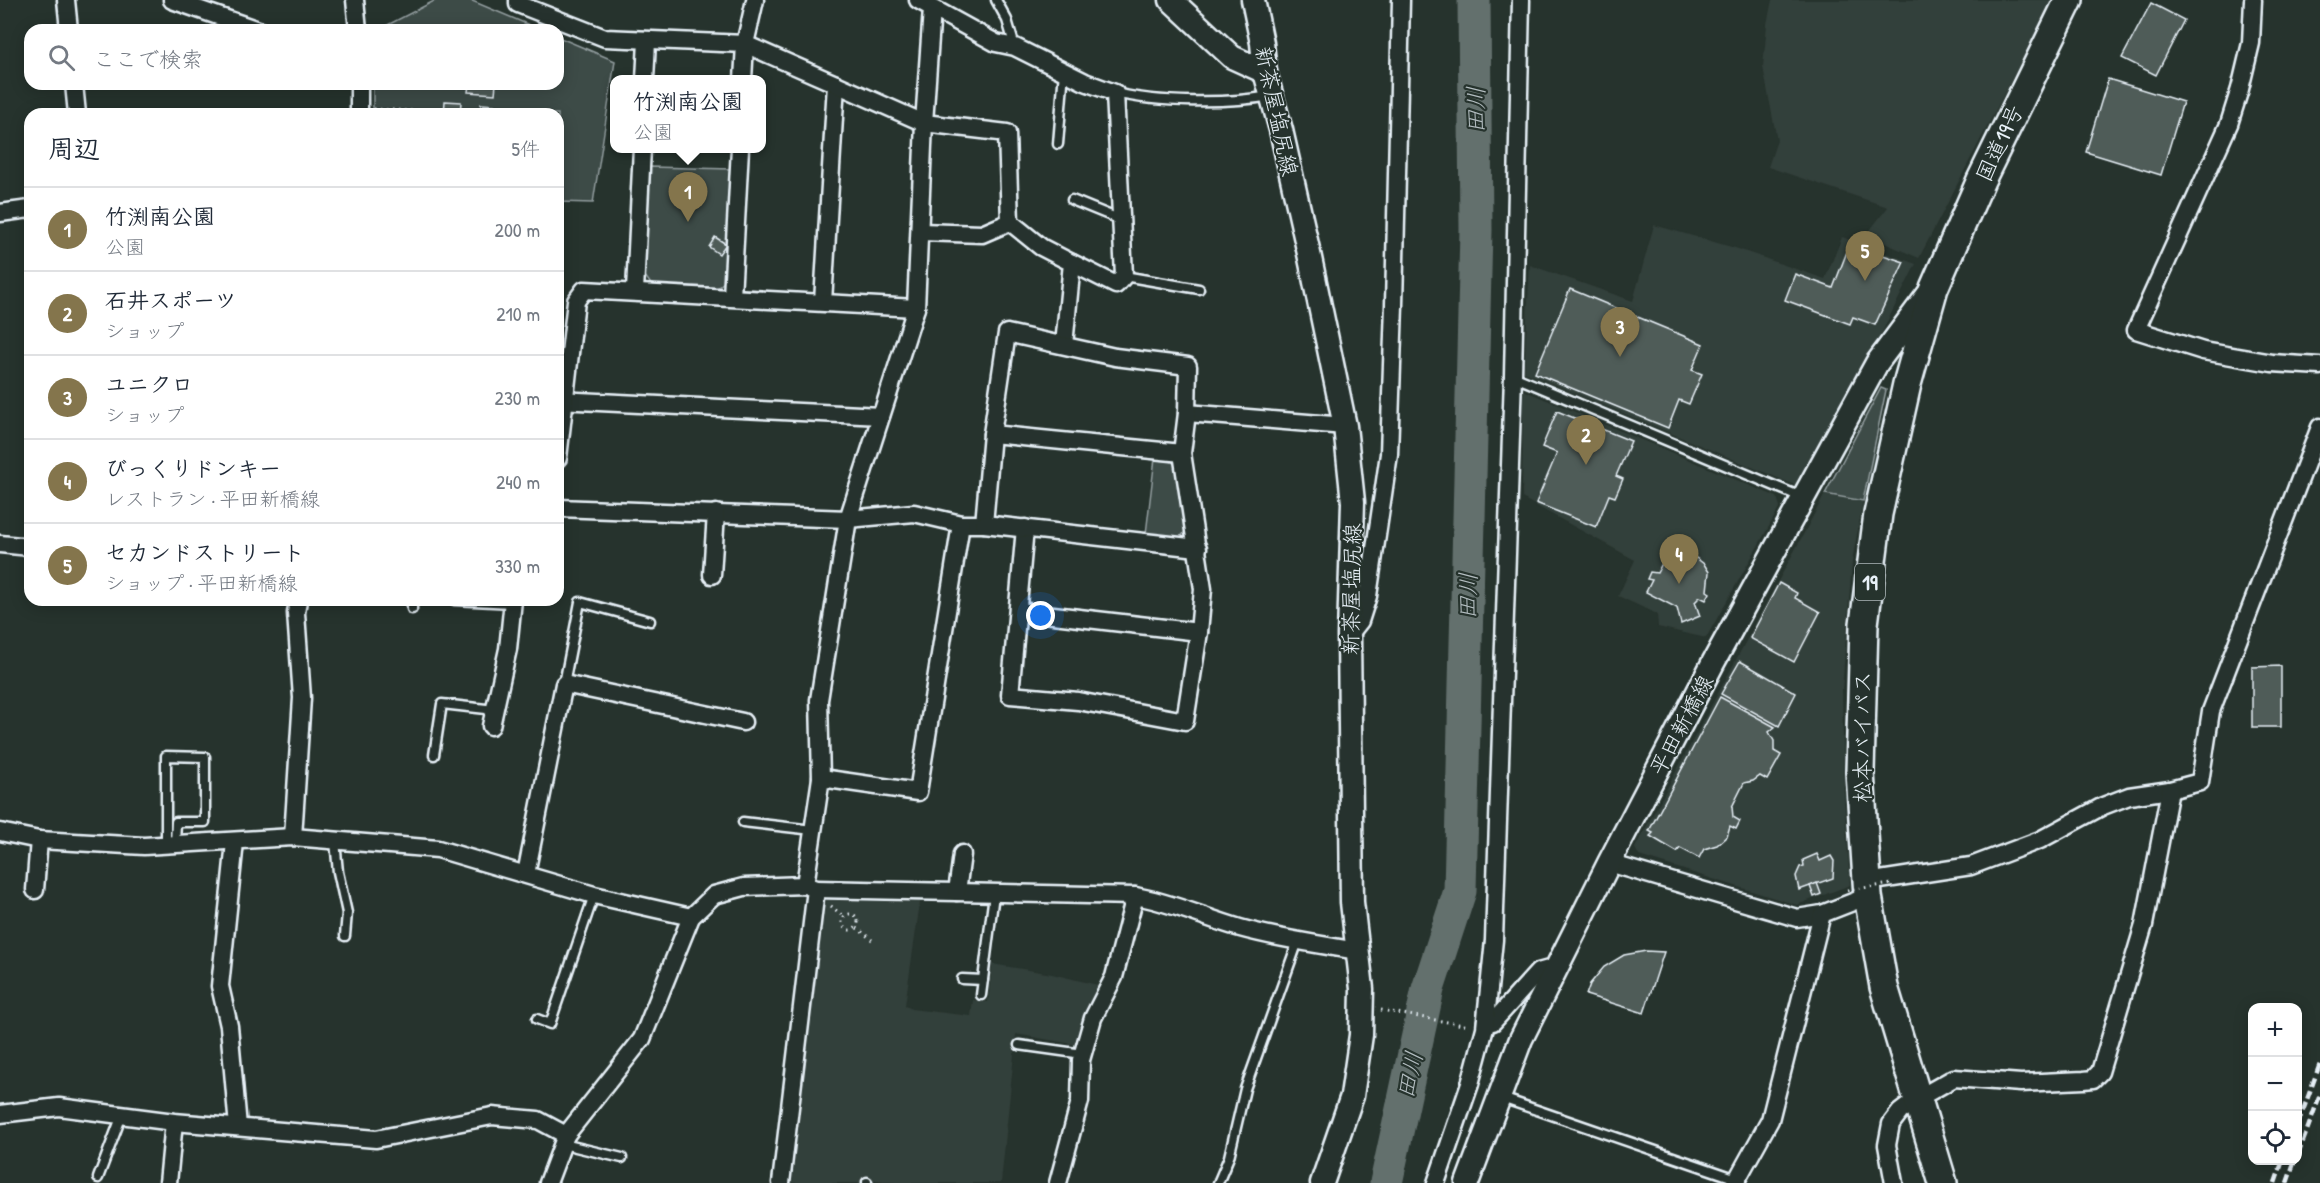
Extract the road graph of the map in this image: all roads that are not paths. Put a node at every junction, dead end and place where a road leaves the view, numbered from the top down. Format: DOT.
graph roads {
  1 [pos="66,0"];
  2 [pos="172,0"];
  3 [pos="355,0"];
  4 [pos="518,0"];
  5 [pos="755,0"];
  6 [pos="996,0"];
  7 [pos="1171,0"];
  8 [pos="1253,0"];
  9 [pos="1401,0"];
  10 [pos="1521,0"];
  11 [pos="2069,0"];
  12 [pos="2253,0"];
  13 [pos="925,5"];
  14 [pos="68,24"];
  15 [pos="241,24"];
  16 [pos="357,24"];
  17 [pos="646,41"];
  18 [pos="745,44"];
  19 [pos="1016,47"];
  20 [pos="1064,71"];
  21 [pos="1264,72"];
  22 [pos="645,75"];
  23 [pos="743,75"];
  24 [pos="836,84"];
  25 [pos="75,90"];
  26 [pos="359,90"];
  27 [pos="1115,93"];
  28 [pos="1270,96"];
  29 [pos="76,108"];
  30 [pos="359,108"];
  31 [pos="924,123"];
  32 [pos="1058,144"];
  33 [pos="642,153"];
  34 [pos="740,153"];
  35 [pos="1072,200"];
  36 [pos="24,210"];
  37 [pos="0,213"];
  38 [pos="1121,220"];
  39 [pos="1010,222"];
  40 [pos="920,232"];
  41 [pos="1022,245"];
  42 [pos="1053,254"];
  43 [pos="1072,263"];
  44 [pos="1124,276"];
  45 [pos="1934,288"];
  46 [pos="1199,289"];
  47 [pos="635,291"];
  48 [pos="732,297"];
  49 [pos="824,302"];
  50 [pos="916,308"];
  51 [pos="1064,345"];
  52 [pos="2320,366"];
  53 [pos="1513,376"];
  54 [pos="564,386"];
  55 [pos="564,400"];
  56 [pos="1187,413"];
  57 [pos="881,416"];
  58 [pos="1345,426"];
  59 [pos="2320,427"];
  60 [pos="992,434"];
  61 [pos="1182,453"];
  62 [pos="1804,498"];
  63 [pos="564,508"];
  64 [pos="716,513"];
  65 [pos="848,519"];
  66 [pos="961,524"];
  67 [pos="984,524"];
  68 [pos="1025,528"];
  69 [pos="0,544"];
  70 [pos="24,546"];
  71 [pos="1198,548"];
  72 [pos="712,575"];
  73 [pos="297,606"];
  74 [pos="512,606"];
  75 [pos="1018,610"];
  76 [pos="650,621"];
  77 [pos="1199,632"];
  78 [pos="1349,635"];
  79 [pos="564,684"];
  80 [pos="493,718"];
  81 [pos="743,722"];
  82 [pos="434,755"];
  83 [pos="821,778"];
  84 [pos="2170,790"];
  85 [pos="743,822"];
  86 [pos="813,830"];
  87 [pos="0,832"];
  88 [pos="293,837"];
  89 [pos="39,840"];
  90 [pos="335,841"];
  91 [pos="235,842"];
  92 [pos="171,845"];
  93 [pos="962,854"];
  94 [pos="1609,862"];
  95 [pos="526,874"];
  96 [pos="811,887"];
  97 [pos="1869,888"];
  98 [pos="35,890"];
  99 [pos="957,892"];
  100 [pos="994,894"];
  101 [pos="594,895"];
  102 [pos="1135,896"];
  103 [pos="1822,915"];
  104 [pos="691,917"];
  105 [pos="345,936"];
  106 [pos="1298,941"];
  107 [pos="1358,951"];
  108 [pos="1556,967"];
  109 [pos="962,979"];
  110 [pos="983,980"];
  111 [pos="981,995"];
  112 [pos="537,1019"];
  113 [pos="1482,1024"];
  114 [pos="1019,1045"];
  115 [pos="1083,1054"];
  116 [pos="1499,1097"];
  117 [pos="1917,1099"];
  118 [pos="0,1114"];
  119 [pos="122,1115"];
  120 [pos="174,1122"];
  121 [pos="237,1127"];
  122 [pos="565,1139"];
  123 [pos="622,1158"];
  124 [pos="98,1178"];
  125 [pos="1736,1181"];
  126 [pos="168,1183"];
  127 [pos="548,1183"];
  128 [pos="782,1183"];
  129 [pos="1058,1183"];
  130 [pos="1218,1183"];
  131 [pos="1322,1183"];
  132 [pos="1436,1183"];
  133 [pos="1467,1183"];
  134 [pos="1894,1183"];
  135 [pos="1943,1183"];
  1 -- 14 [label="street"];
  2 -- 15 [label="street"];
  3 -- 16 [label="street"];
  4 -- 17 [label="street"];
  5 -- 18 [label="street"];
  6 -- 19 [label="lane"];
  7 -- 21 [label="main road"];
  8 -- 21 [label="main road, 新茶屋塩尻線"];
  9 -- 78 [label="street"];
  10 -- 53 [label="street"];
  11 -- 45 [label="highway, 国道19号 / 19"];
  12 -- 52 [label="street"];
  13 -- 19 [label="street"];
  13 -- 31 [label="street"];
  17 -- 18 [label="street"];
  17 -- 22 [label="street"];
  18 -- 23 [label="street"];
  18 -- 24 [label="street"];
  19 -- 20 [label="street"];
  20 -- 27 [label="street"];
  20 -- 32 [label="lane"];
  21 -- 28 [label="main road, 新茶屋塩尻線"];
  24 -- 31 [label="street"];
  24 -- 49 [label="street"];
  25 -- 29 [label="street"];
  26 -- 30 [label="street"];
  27 -- 28 [label="lane"];
  27 -- 38 [label="street"];
  28 -- 58 [label="main road, 新茶屋塩尻線"];
  31 -- 39 [label="street"];
  31 -- 40 [label="street"];
  33 -- 47 [label="street"];
  34 -- 48 [label="street"];
  35 -- 38 [label="lane"];
  36 -- 37 [label="street"];
  38 -- 44 [label="street"];
  39 -- 40 [label="street"];
  39 -- 42 [label="street"];
  40 -- 50 [label="street"];
  41 -- 42 [label="lane"];
  42 -- 43 [label="street"];
  43 -- 44 [label="street"];
  43 -- 51 [label="street"];
  44 -- 46 [label="lane"];
  45 -- 62 [label="main road, 平田新橋線"];
  45 -- 97 [label="highway, 松本バイパス / 19"];
  47 -- 48 [label="street"];
  47 -- 54 [label="street"];
  48 -- 49 [label="street"];
  49 -- 50 [label="street"];
  50 -- 57 [label="street"];
  51 -- 56 [label="street"];
  51 -- 60 [label="street"];
  53 -- 62 [label="lane"];
  53 -- 113 [label="street"];
  55 -- 57 [label="street"];
  56 -- 58 [label="street"];
  56 -- 61 [label="street"];
  57 -- 65 [label="street"];
  58 -- 78 [label="main road, 新茶屋塩尻線"];
  59 -- 84 [label="street"];
  60 -- 61 [label="street"];
  60 -- 67 [label="street"];
  61 -- 71 [label="street"];
  62 -- 94 [label="main road, 平田新橋線"];
  63 -- 64 [label="street"];
  64 -- 65 [label="street"];
  64 -- 72 [label="street"];
  65 -- 66 [label="street"];
  65 -- 83 [label="street"];
  66 -- 67 [label="street"];
  66 -- 83 [label="street"];
  67 -- 68 [label="street"];
  68 -- 71 [label="street"];
  68 -- 75 [label="street"];
  69 -- 70 [label="street"];
  71 -- 77 [label="street"];
  73 -- 88 [label="street"];
  74 -- 80 [label="street"];
  75 -- 77 [label="street"];
  75 -- 77 [label="street"];
  76 -- 79 [label="lane"];
  78 -- 107 [label="main road, 新茶屋塩尻線"];
  79 -- 81 [label="street"];
  79 -- 95 [label="street"];
  80 -- 82 [label="lane"];
  83 -- 86 [label="street"];
  84 -- 97 [label="street"];
  84 -- 117 [label="street"];
  85 -- 86 [label="lane"];
  86 -- 96 [label="street"];
  87 -- 89 [label="street"];
  88 -- 90 [label="street"];
  88 -- 91 [label="street"];
  89 -- 92 [label="street"];
  89 -- 98 [label="street"];
  90 -- 95 [label="street"];
  90 -- 105 [label="lane"];
  91 -- 92 [label="street"];
  91 -- 121 [label="street"];
  92 -- 92 [label="lane"];
  93 -- 99 [label="street"];
  94 -- 103 [label="street"];
  94 -- 108 [label="main road, 平田新橋線"];
  95 -- 101 [label="street"];
  96 -- 99 [label="street"];
  96 -- 104 [label="street"];
  96 -- 128 [label="street"];
  97 -- 103 [label="street"];
  97 -- 117 [label="highway, 松本バイパス / 19"];
  99 -- 100 [label="street"];
  100 -- 102 [label="street"];
  100 -- 110 [label="lane"];
  101 -- 104 [label="street"];
  101 -- 112 [label="lane"];
  102 -- 106 [label="street"];
  102 -- 115 [label="street"];
  103 -- 125 [label="street"];
  104 -- 122 [label="street"];
  106 -- 107 [label="street"];
  106 -- 130 [label="lane"];
  107 -- 131 [label="main road, 新茶屋塩尻線"];
  108 -- 113 [label="street"];
  108 -- 116 [label="main road, 平田新橋線"];
  109 -- 110 [label="lane"];
  110 -- 111 [label="lane"];
  113 -- 132 [label="street"];
  114 -- 115 [label="lane"];
  115 -- 129 [label="street"];
  116 -- 125 [label="lane"];
  116 -- 133 [label="main road, 平田新橋線"];
  117 -- 134 [label="street"];
  117 -- 135 [label="highway, 松本バイパス / 19"];
  118 -- 119 [label="street"];
  119 -- 120 [label="street"];
  119 -- 124 [label="lane"];
  120 -- 121 [label="street"];
  120 -- 126 [label="street"];
  121 -- 122 [label="street"];
  122 -- 123 [label="lane"];
  122 -- 127 [label="street"];
}
